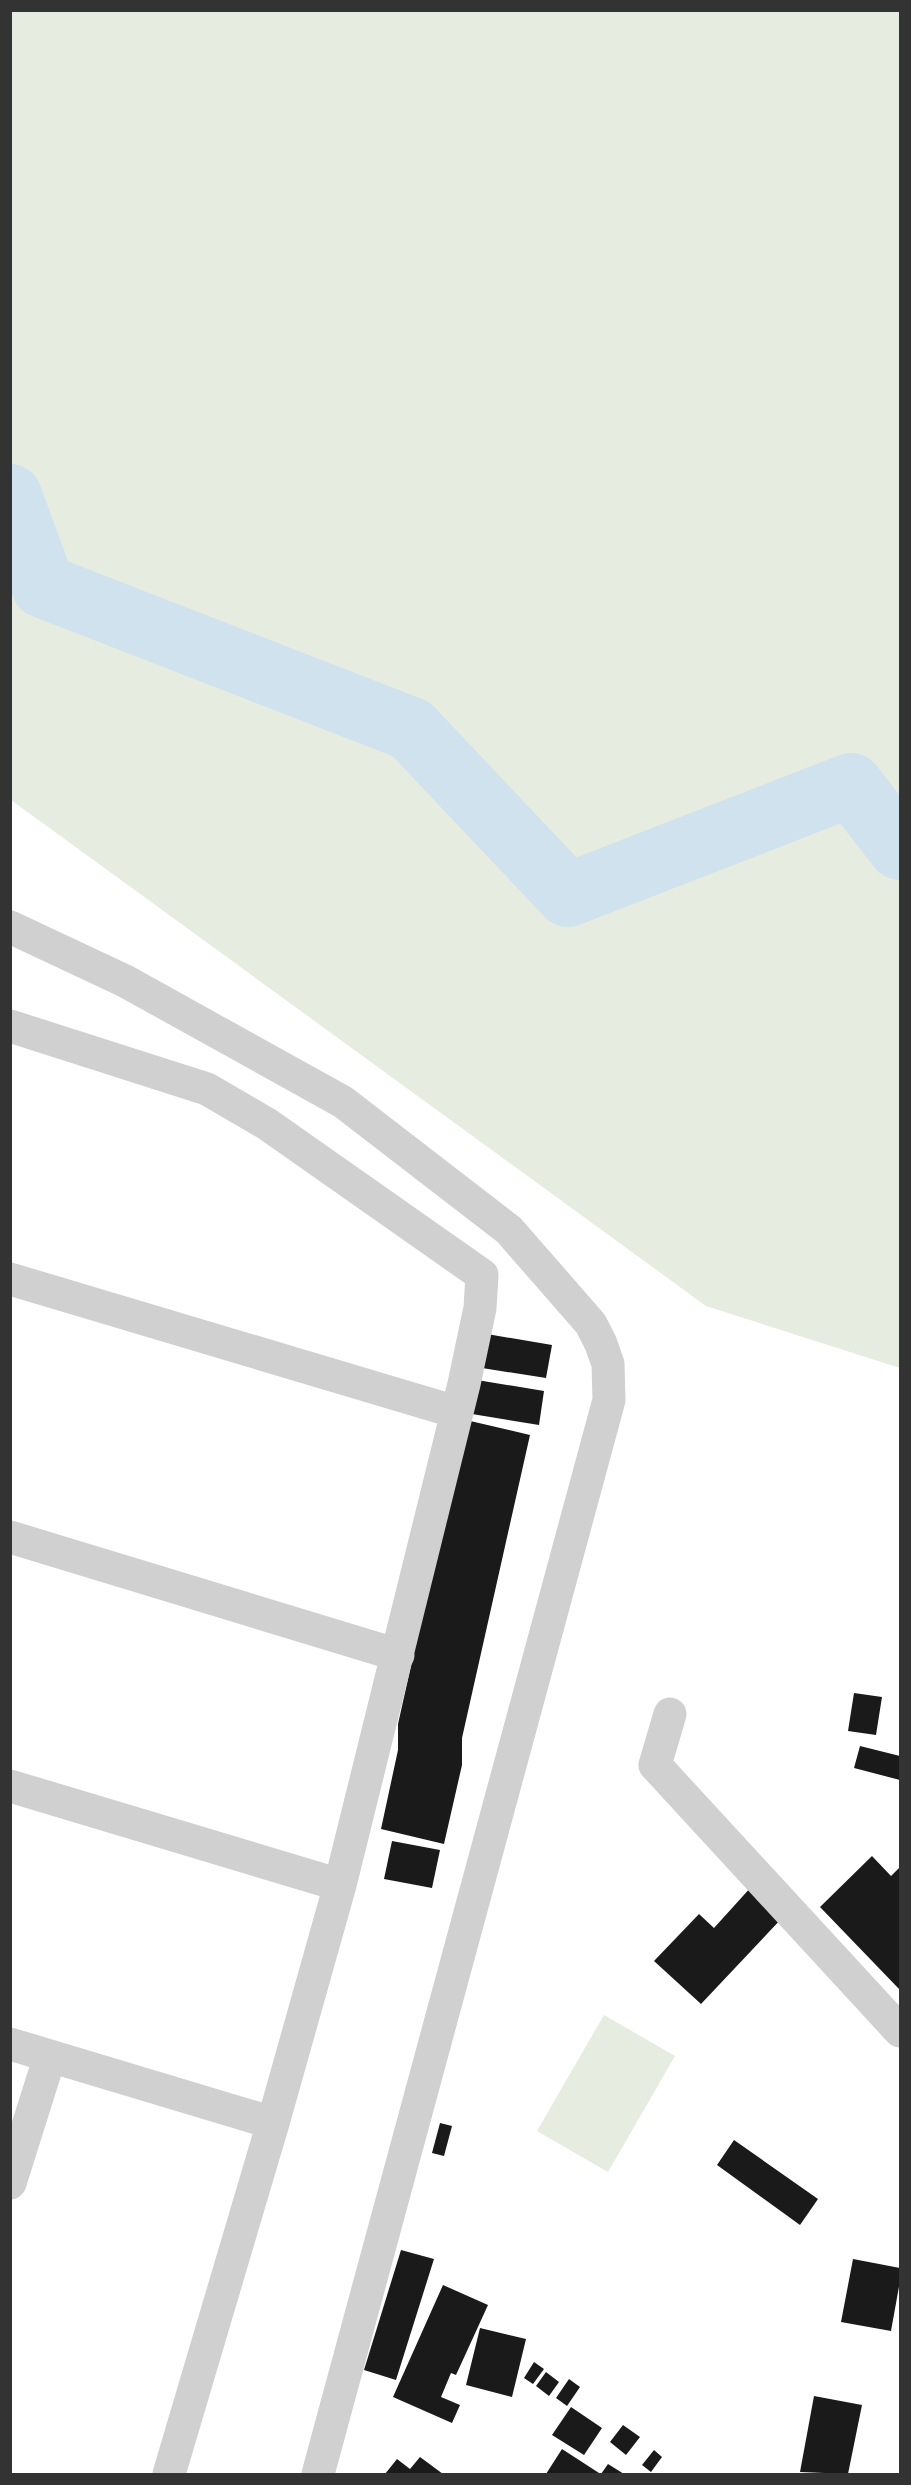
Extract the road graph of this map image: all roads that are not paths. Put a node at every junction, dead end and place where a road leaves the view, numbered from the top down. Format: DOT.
graph roads {
  1 [pos="10,927"];
  2 [pos="10,1026"];
  3 [pos="10,1279"];
  4 [pos="456,1412"];
  5 [pos="10,1536"];
  6 [pos="398,1655"];
  7 [pos="670,1714"];
  8 [pos="10,1786"];
  9 [pos="340,1885"];
  10 [pos="900,2031"];
  11 [pos="10,2044"];
  12 [pos="50,2056"];
  13 [pos="273,2123"];
  14 [pos="10,2183"];
  15 [pos="169,2475"];
  16 [pos="318,2475"];
  1 -- 16 [label="street"];
  2 -- 4 [label="street"];
  3 -- 4 [label="street"];
  4 -- 6 [label="street"];
  5 -- 6 [label="street"];
  6 -- 9 [label="street"];
  7 -- 10 [label="street"];
  8 -- 9 [label="street"];
  9 -- 13 [label="street"];
  11 -- 12 [label="street"];
  12 -- 13 [label="street"];
  12 -- 14 [label="street"];
  13 -- 15 [label="street"];
}
